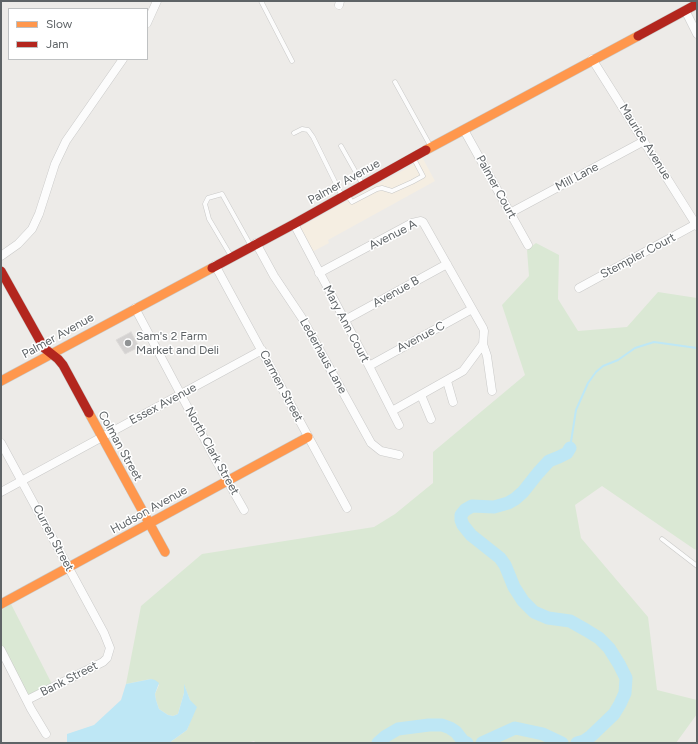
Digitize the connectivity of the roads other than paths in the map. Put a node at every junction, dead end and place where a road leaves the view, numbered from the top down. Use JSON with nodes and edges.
{"nodes":[{"id":1,"x":157,"y":1,"type":"edge"},
{"id":2,"x":261,"y":1,"type":"edge"},
{"id":3,"x":697,"y":4,"type":"edge"},
{"id":4,"x":685,"y":10,"type":"junction"},
{"id":5,"x":148,"y":21,"type":"edge"},
{"id":6,"x":697,"y":34,"type":"edge"},
{"id":7,"x":592,"y":59,"type":"junction"},
{"id":8,"x":122,"y":60,"type":"edge"},
{"id":9,"x":292,"y":61,"type":"dead end"},
{"id":10,"x":395,"y":82,"type":"dead end"},
{"id":11,"x":464,"y":130,"type":"junction"},
{"id":12,"x":294,"y":133,"type":"dead end"},
{"id":13,"x":644,"y":141,"type":"junction"},
{"id":14,"x":341,"y":146,"type":"dead end"},
{"id":15,"x":432,"y":147,"type":"junction"},
{"id":16,"x":413,"y":158,"type":"junction"},
{"id":17,"x":367,"y":183,"type":"junction"},
{"id":18,"x":377,"y":189,"type":"junction"},
{"id":19,"x":344,"y":195,"type":"junction"},
{"id":20,"x":510,"y":213,"type":"junction"},
{"id":21,"x":294,"y":224,"type":"junction"},
{"id":22,"x":697,"y":225,"type":"edge"},
{"id":23,"x":253,"y":245,"type":"junction"},
{"id":24,"x":528,"y":245,"type":"dead end"},
{"id":25,"x":1,"y":256,"type":"edge"},
{"id":26,"x":231,"y":256,"type":"junction"},
{"id":27,"x":447,"y":264,"type":"junction"},
{"id":28,"x":215,"y":265,"type":"junction"},
{"id":29,"x":1,"y":271,"type":"edge"},
{"id":30,"x":320,"y":272,"type":"junction"},
{"id":31,"x":579,"y":288,"type":"dead end"},
{"id":32,"x":135,"y":308,"type":"junction"},
{"id":33,"x":472,"y":309,"type":"junction"},
{"id":34,"x":345,"y":320,"type":"junction"},
{"id":35,"x":483,"y":344,"type":"junction"},
{"id":36,"x":262,"y":350,"type":"junction"},
{"id":37,"x":51,"y":353,"type":"junction"},
{"id":38,"x":369,"y":366,"type":"junction"},
{"id":39,"x":447,"y":380,"type":"junction"},
{"id":40,"x":1,"y":381,"type":"edge"},
{"id":41,"x":492,"y":391,"type":"dead end"},
{"id":42,"x":181,"y":394,"type":"junction"},
{"id":43,"x":421,"y":395,"type":"junction"},
{"id":44,"x":453,"y":402,"type":"dead end"},
{"id":45,"x":392,"y":411,"type":"junction"},
{"id":46,"x":431,"y":419,"type":"dead end"},
{"id":47,"x":398,"y":425,"type":"dead end"},
{"id":48,"x":102,"y":437,"type":"junction"},
{"id":49,"x":308,"y":437,"type":"junction"},
{"id":50,"x":1,"y":443,"type":"edge"},
{"id":51,"x":399,"y":455,"type":"dead end"},
{"id":52,"x":228,"y":480,"type":"junction"},
{"id":53,"x":22,"y":481,"type":"junction"},
{"id":54,"x":1,"y":492,"type":"edge"},
{"id":55,"x":347,"y":508,"type":"dead end"},
{"id":56,"x":244,"y":510,"type":"dead end"},
{"id":57,"x":149,"y":523,"type":"junction"},
{"id":58,"x":662,"y":539,"type":"dead end"},
{"id":59,"x":165,"y":552,"type":"dead end"},
{"id":60,"x":697,"y":566,"type":"edge"},
{"id":61,"x":68,"y":567,"type":"junction"},
{"id":62,"x":1,"y":604,"type":"edge"},
{"id":63,"x":104,"y":633,"type":"joint"},
{"id":64,"x":1,"y":650,"type":"edge"},
{"id":65,"x":28,"y":700,"type":"junction"},
{"id":66,"x":46,"y":734,"type":"dead end"}],
"edges":[{"from":1,"to":5,"type":"street"},
{"from":2,"to":9,"type":"lane"},
{"from":3,"to":4,"type":"street","name":"Palmer Avenue"},
{"from":4,"to":6,"type":"street"},
{"from":4,"to":7,"type":"street","name":"Palmer Avenue"},
{"from":7,"to":11,"type":"street","name":"Palmer Avenue"},
{"from":7,"to":13,"type":"street","name":"Maurice Avenue"},
{"from":8,"to":25,"type":"street"},
{"from":10,"to":15,"type":"lane"},
{"from":11,"to":15,"type":"street","name":"Palmer Avenue"},
{"from":11,"to":20,"type":"street","name":"Palmer Court"},
{"from":12,"to":19,"type":"lane"},
{"from":13,"to":20,"type":"street","name":"Mill Lane"},
{"from":13,"to":22,"type":"street","name":"Maurice Avenue"},
{"from":14,"to":17,"type":"lane"},
{"from":15,"to":16,"type":"street","name":"Palmer Avenue"},
{"from":16,"to":17,"type":"street","name":"Palmer Avenue"},
{"from":16,"to":18,"type":"lane"},
{"from":17,"to":18,"type":"lane"},
{"from":17,"to":19,"type":"street","name":"Palmer Avenue"},
{"from":18,"to":19,"type":"lane"},
{"from":19,"to":21,"type":"street","name":"Palmer Avenue"},
{"from":20,"to":24,"type":"street","name":"Palmer Court"},
{"from":21,"to":23,"type":"street","name":"Palmer Avenue"},
{"from":21,"to":30,"type":"street","name":"Mary Ann Court"},
{"from":22,"to":31,"type":"street","name":"Stempler Court"},
{"from":23,"to":26,"type":"street","name":"Palmer Avenue"},
{"from":23,"to":26,"type":"lane"},
{"from":23,"to":51,"type":"street","name":"Lederhaus Lane"},
{"from":26,"to":28,"type":"street","name":"Palmer Avenue"},
{"from":27,"to":30,"type":"street","name":"Avenue A"},
{"from":27,"to":33,"type":"street"},
{"from":27,"to":34,"type":"street","name":"Avenue B"},
{"from":28,"to":32,"type":"street","name":"Palmer Avenue"},
{"from":28,"to":36,"type":"street","name":"Carmen Street"},
{"from":29,"to":37,"type":"street","name":"Colman Street"},
{"from":30,"to":34,"type":"street","name":"Mary Ann Court"},
{"from":32,"to":37,"type":"street","name":"Palmer Avenue"},
{"from":32,"to":42,"type":"street","name":"North Clark Street"},
{"from":33,"to":35,"type":"street"},
{"from":33,"to":38,"type":"street","name":"Avenue C"},
{"from":34,"to":38,"type":"street","name":"Mary Ann Court"},
{"from":35,"to":39,"type":"street"},
{"from":35,"to":41,"type":"street"},
{"from":36,"to":42,"type":"street","name":"Essex Avenue"},
{"from":36,"to":49,"type":"street","name":"Carmen Street"},
{"from":37,"to":40,"type":"street","name":"Palmer Avenue"},
{"from":37,"to":48,"type":"street","name":"Colman Street"},
{"from":38,"to":45,"type":"street","name":"Mary Ann Court"},
{"from":39,"to":43,"type":"street"},
{"from":39,"to":44,"type":"street"},
{"from":42,"to":48,"type":"street","name":"Essex Avenue"},
{"from":42,"to":52,"type":"street","name":"North Clark Street"},
{"from":43,"to":45,"type":"street"},
{"from":43,"to":46,"type":"street"},
{"from":45,"to":47,"type":"street","name":"Mary Ann Court"},
{"from":48,"to":53,"type":"street","name":"Essex Avenue"},
{"from":48,"to":57,"type":"street","name":"Colman Street"},
{"from":49,"to":52,"type":"street","name":"Hudson Avenue"},
{"from":49,"to":55,"type":"street","name":"Carmen Street"},
{"from":50,"to":53,"type":"street","name":"Curren Street"},
{"from":52,"to":56,"type":"street","name":"North Clark Street"},
{"from":52,"to":57,"type":"street","name":"Hudson Avenue"},
{"from":53,"to":54,"type":"street","name":"Essex Avenue"},
{"from":53,"to":61,"type":"street","name":"Curren Street"},
{"from":57,"to":59,"type":"street","name":"Colman Street"},
{"from":57,"to":61,"type":"street","name":"Hudson Avenue"},
{"from":58,"to":60,"type":"lane"},
{"from":61,"to":62,"type":"street","name":"Hudson Avenue"},
{"from":61,"to":63,"type":"street","name":"Curren Street"},
{"from":63,"to":65,"type":"street","name":"Bank Street"},
{"from":64,"to":65,"type":"street"},
{"from":65,"to":66,"type":"street"}]}
